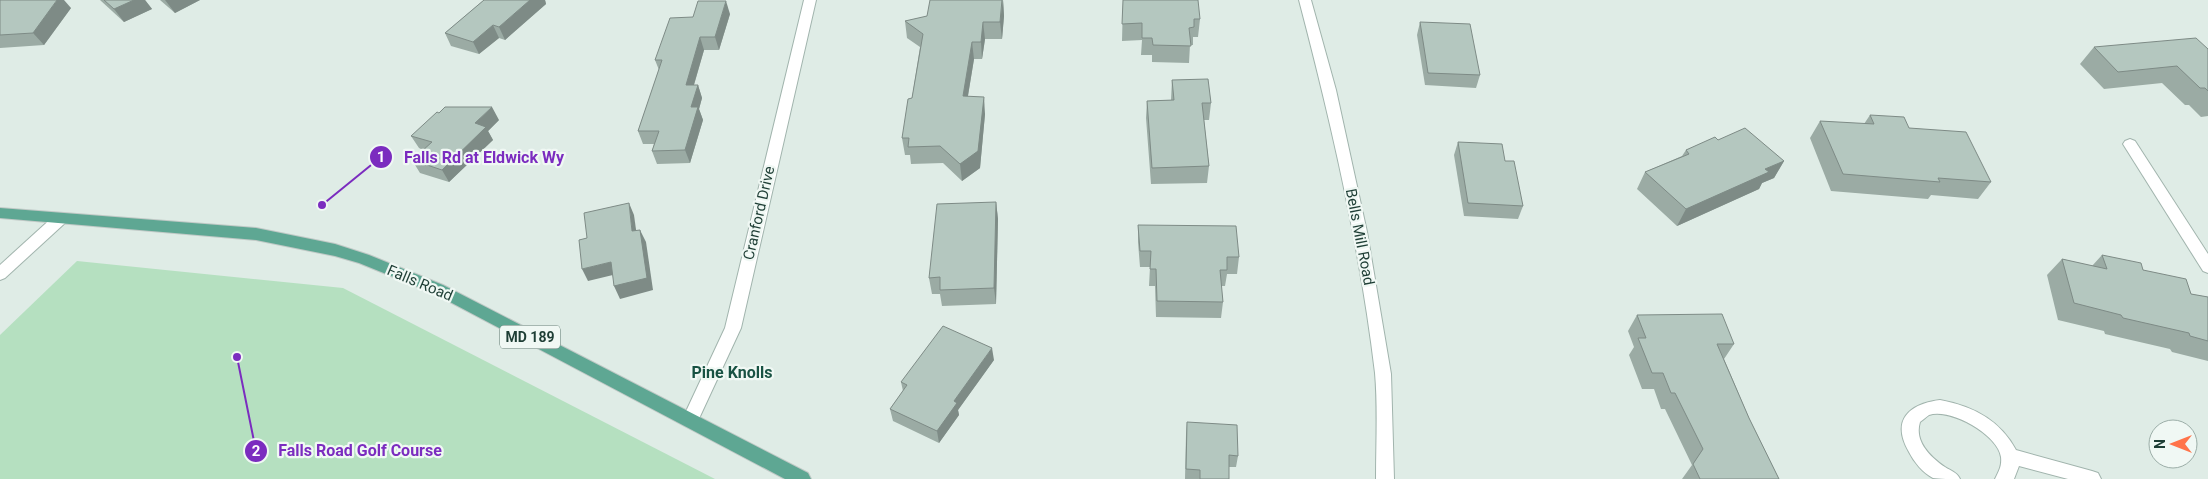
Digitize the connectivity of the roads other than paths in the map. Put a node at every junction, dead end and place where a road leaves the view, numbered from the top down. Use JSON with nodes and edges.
{"nodes":[{"id":1,"x":810,"y":0,"type":"edge"},
{"id":2,"x":1306,"y":0,"type":"edge"},
{"id":3,"x":2130,"y":144,"type":"dead end"},
{"id":4,"x":0,"y":213,"type":"edge"},
{"id":5,"x":60,"y":219,"type":"junction"},
{"id":6,"x":2208,"y":267,"type":"edge"},
{"id":7,"x":0,"y":274,"type":"edge"},
{"id":8,"x":690,"y":420,"type":"junction"},
{"id":9,"x":2010,"y":456,"type":"junction"},
{"id":10,"x":802,"y":479,"type":"edge"},
{"id":11,"x":1385,"y":479,"type":"edge"},
{"id":12,"x":1951,"y":479,"type":"edge"},
{"id":13,"x":2004,"y":479,"type":"edge"},
{"id":14,"x":2092,"y":479,"type":"edge"}],
"edges":[{"from":1,"to":8,"type":"street","name":"Cranford Drive"},
{"from":2,"to":11,"type":"street","name":"Bells Mill Road"},
{"from":3,"to":6,"type":"street"},
{"from":4,"to":5,"type":"main road","name":"Falls Road","number":"MD 189"},
{"from":5,"to":7,"type":"street"},
{"from":5,"to":8,"type":"main road","name":"Falls Road","number":"MD 189"},
{"from":8,"to":10,"type":"main road","name":"Falls Road","number":"MD 189"},
{"from":9,"to":12,"type":"street"},
{"from":9,"to":13,"type":"street"},
{"from":9,"to":14,"type":"street"}]}
